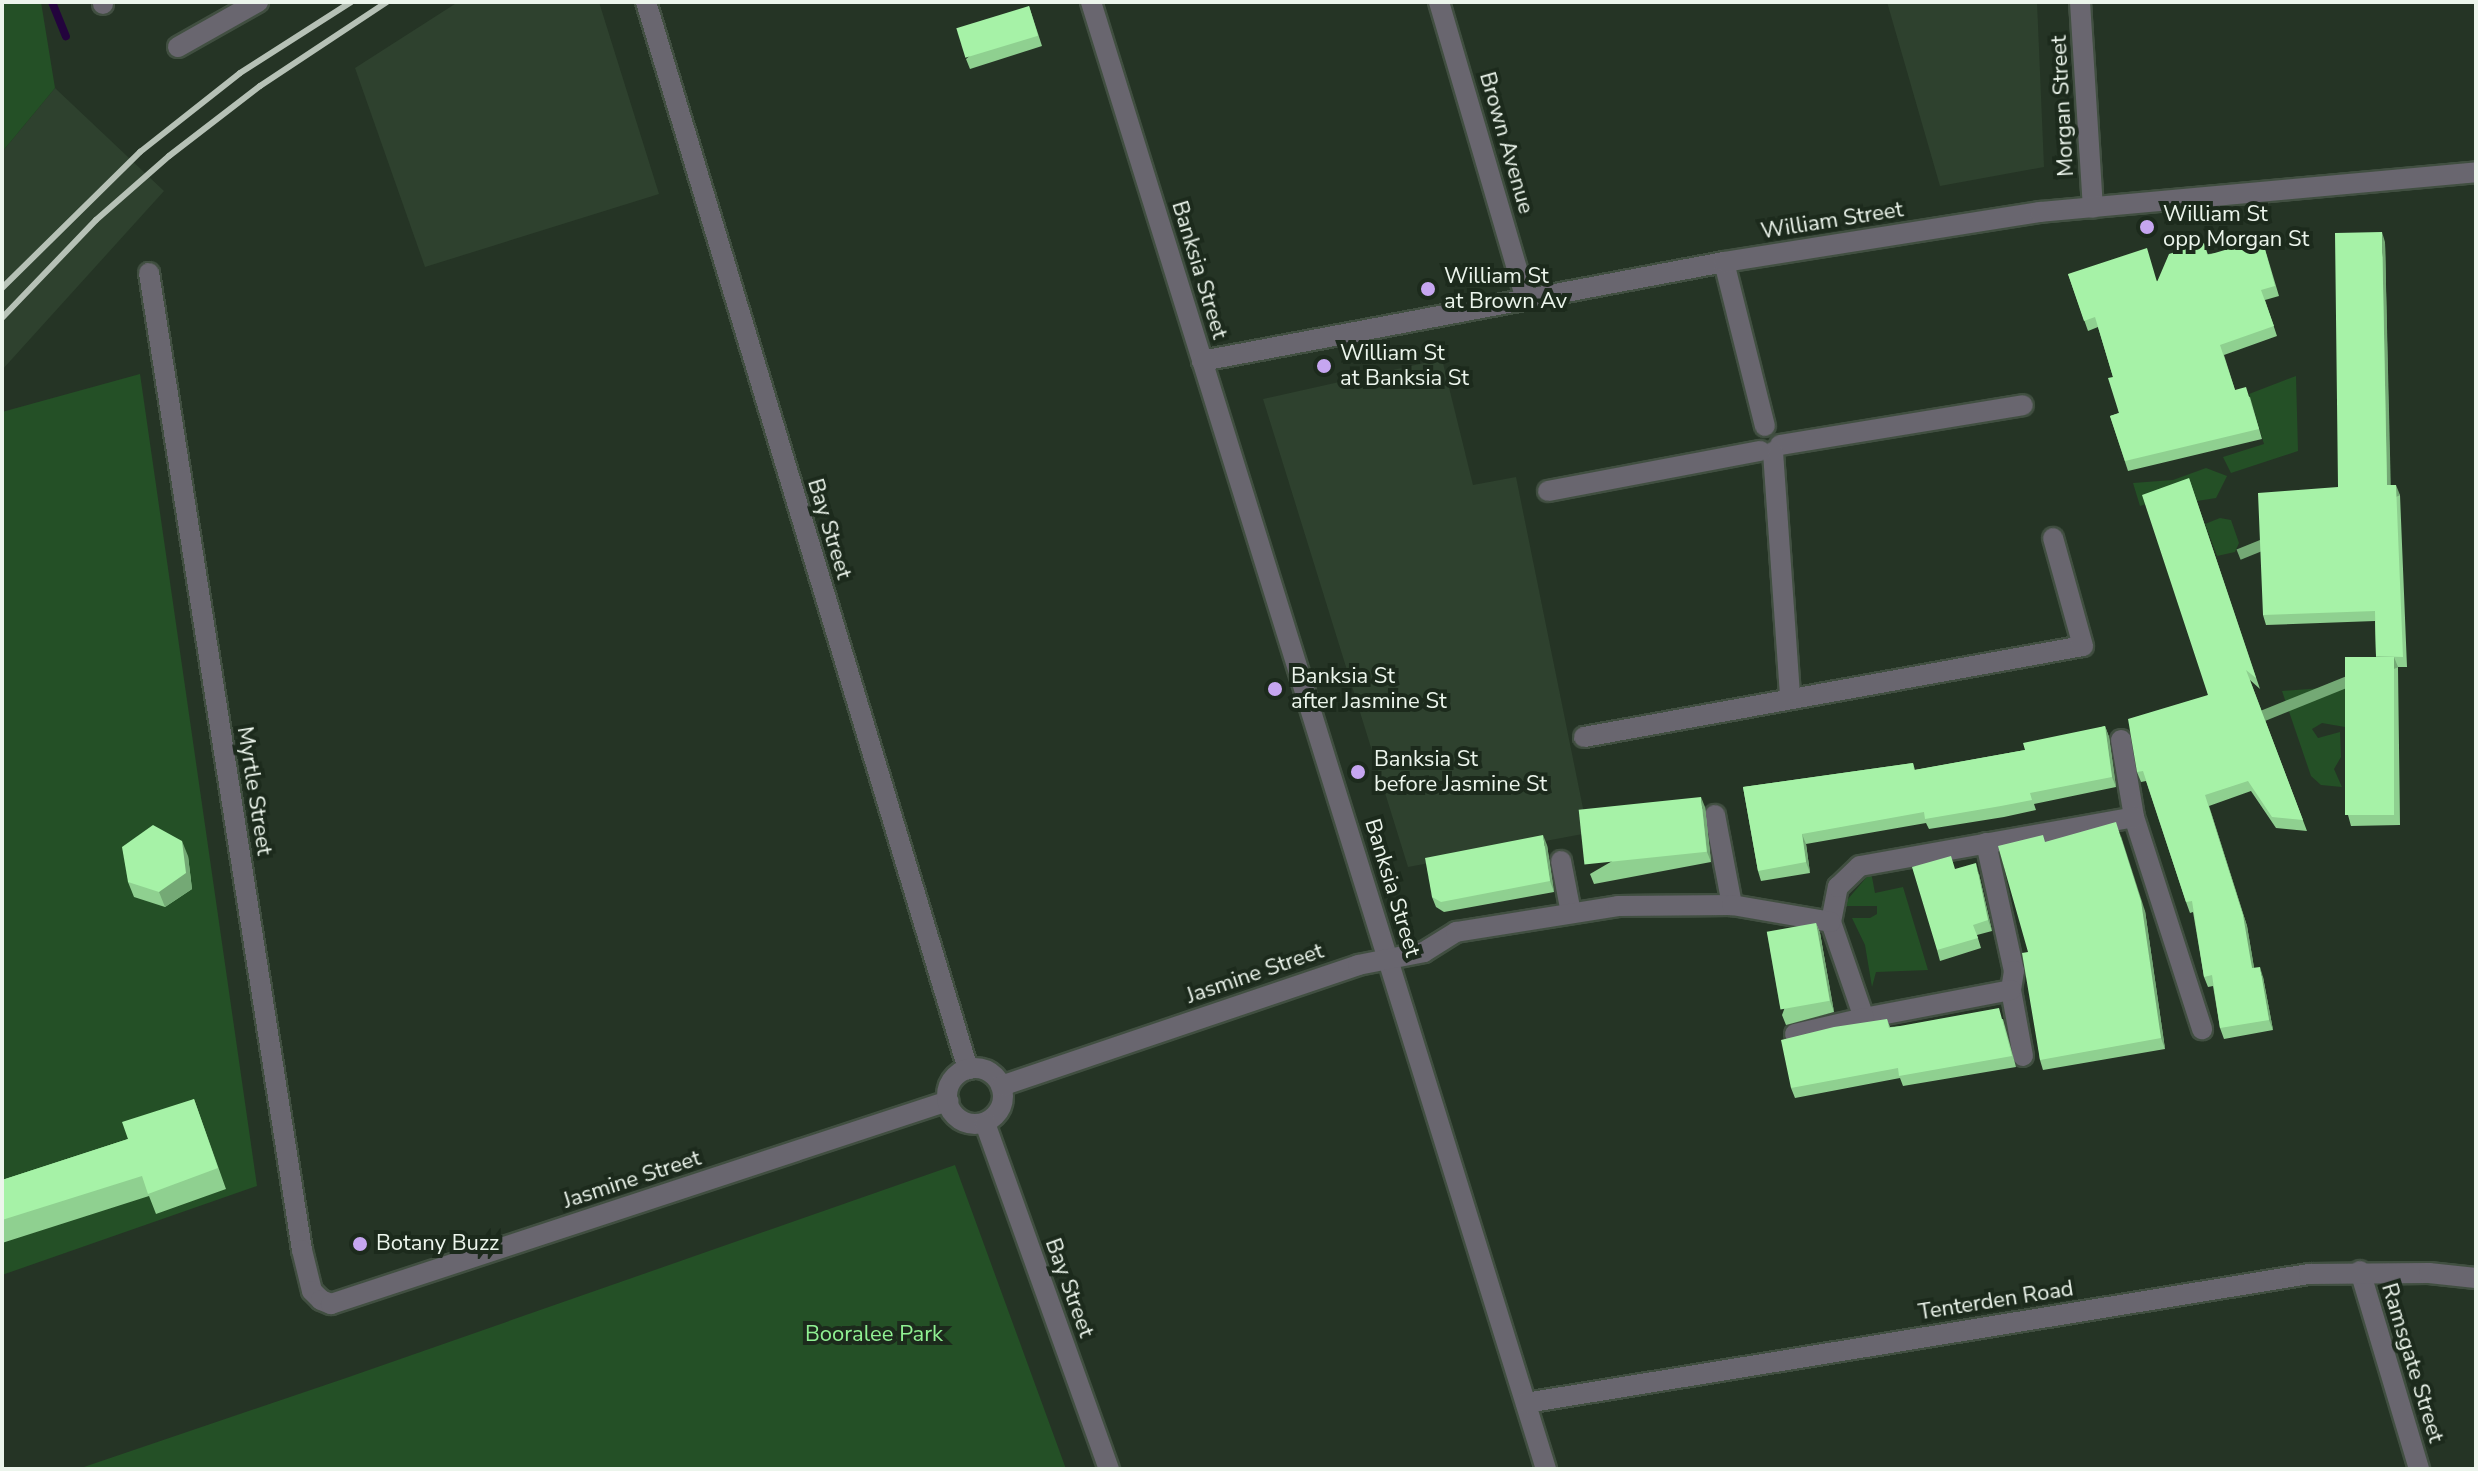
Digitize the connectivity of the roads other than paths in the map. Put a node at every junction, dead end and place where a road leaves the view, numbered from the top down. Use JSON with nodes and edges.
{"nodes":[{"id":1,"x":258,"y":2,"type":"edge"},
{"id":2,"x":646,"y":2,"type":"edge"},
{"id":3,"x":1091,"y":2,"type":"edge"},
{"id":4,"x":1439,"y":2,"type":"edge"},
{"id":5,"x":2080,"y":2,"type":"edge"},
{"id":6,"x":178,"y":47,"type":"dead end"},
{"id":7,"x":2476,"y":172,"type":"edge"},
{"id":8,"x":2093,"y":208,"type":"junction"},
{"id":9,"x":1724,"y":262,"type":"junction"},
{"id":10,"x":149,"y":273,"type":"dead end"},
{"id":11,"x":1526,"y":299,"type":"junction"},
{"id":12,"x":1202,"y":361,"type":"junction"},
{"id":13,"x":2023,"y":405,"type":"dead end"},
{"id":14,"x":1771,"y":450,"type":"junction"},
{"id":15,"x":1548,"y":491,"type":"dead end"},
{"id":16,"x":2053,"y":538,"type":"dead end"},
{"id":17,"x":1790,"y":698,"type":"junction"},
{"id":18,"x":1584,"y":737,"type":"dead end"},
{"id":19,"x":2121,"y":740,"type":"dead end"},
{"id":20,"x":1715,"y":815,"type":"dead end"},
{"id":21,"x":2134,"y":817,"type":"junction"},
{"id":22,"x":1986,"y":843,"type":"junction"},
{"id":23,"x":1561,"y":861,"type":"dead end"},
{"id":24,"x":1732,"y":905,"type":"junction"},
{"id":25,"x":1571,"y":913,"type":"junction"},
{"id":26,"x":1831,"y":922,"type":"junction"},
{"id":27,"x":1388,"y":957,"type":"junction"},
{"id":28,"x":2011,"y":990,"type":"junction"},
{"id":29,"x":1864,"y":1018,"type":"junction"},
{"id":30,"x":2202,"y":1029,"type":"dead end"},
{"id":31,"x":1795,"y":1034,"type":"edge"},
{"id":32,"x":2023,"y":1056,"type":"dead end"},
{"id":33,"x":968,"y":1069,"type":"junction"},
{"id":34,"x":1001,"y":1086,"type":"junction"},
{"id":35,"x":948,"y":1101,"type":"junction"},
{"id":36,"x":985,"y":1123,"type":"junction"},
{"id":37,"x":2360,"y":1271,"type":"junction"},
{"id":38,"x":2476,"y":1278,"type":"edge"},
{"id":39,"x":331,"y":1304,"type":"joint"},
{"id":40,"x":1526,"y":1403,"type":"junction"},
{"id":41,"x":1109,"y":1469,"type":"edge"},
{"id":42,"x":1546,"y":1469,"type":"edge"},
{"id":43,"x":2419,"y":1469,"type":"edge"}],
"edges":[{"from":1,"to":6,"type":"street"},
{"from":2,"to":33,"type":"street","name":"Bay Street"},
{"from":3,"to":12,"type":"street","name":"Banksia Street"},
{"from":4,"to":11,"type":"street","name":"Brown Avenue"},
{"from":5,"to":8,"type":"street","name":"Morgan Street"},
{"from":7,"to":8,"type":"street","name":"William Street"},
{"from":8,"to":9,"type":"street","name":"William Street"},
{"from":9,"to":11,"type":"street","name":"William Street"},
{"from":9,"to":14,"type":"street"},
{"from":10,"to":39,"type":"street","name":"Myrtle Street"},
{"from":11,"to":12,"type":"street","name":"William Street"},
{"from":12,"to":27,"type":"street","name":"Banksia Street"},
{"from":13,"to":14,"type":"street"},
{"from":14,"to":15,"type":"street"},
{"from":14,"to":17,"type":"street"},
{"from":16,"to":17,"type":"street"},
{"from":17,"to":18,"type":"street"},
{"from":19,"to":21,"type":"street"},
{"from":20,"to":24,"type":"street"},
{"from":21,"to":22,"type":"street"},
{"from":21,"to":30,"type":"street"},
{"from":22,"to":26,"type":"street"},
{"from":22,"to":28,"type":"street"},
{"from":23,"to":25,"type":"street"},
{"from":24,"to":25,"type":"street","name":"Jasmine Street"},
{"from":24,"to":26,"type":"street","name":"Jasmine Street"},
{"from":25,"to":27,"type":"street","name":"Jasmine Street"},
{"from":26,"to":29,"type":"street"},
{"from":27,"to":34,"type":"street","name":"Jasmine Street"},
{"from":27,"to":40,"type":"street","name":"Banksia Street"},
{"from":28,"to":29,"type":"street"},
{"from":28,"to":32,"type":"street"},
{"from":29,"to":31,"type":"street"},
{"from":33,"to":34,"type":"street"},
{"from":33,"to":35,"type":"street"},
{"from":34,"to":36,"type":"street"},
{"from":35,"to":36,"type":"street"},
{"from":35,"to":39,"type":"street","name":"Jasmine Street"},
{"from":36,"to":41,"type":"street","name":"Bay Street"},
{"from":37,"to":38,"type":"street","name":"Tenterden Road"},
{"from":37,"to":40,"type":"street","name":"Tenterden Road"},
{"from":37,"to":43,"type":"street","name":"Ramsgate Street"},
{"from":40,"to":42,"type":"street","name":"Banksia Street"}]}
